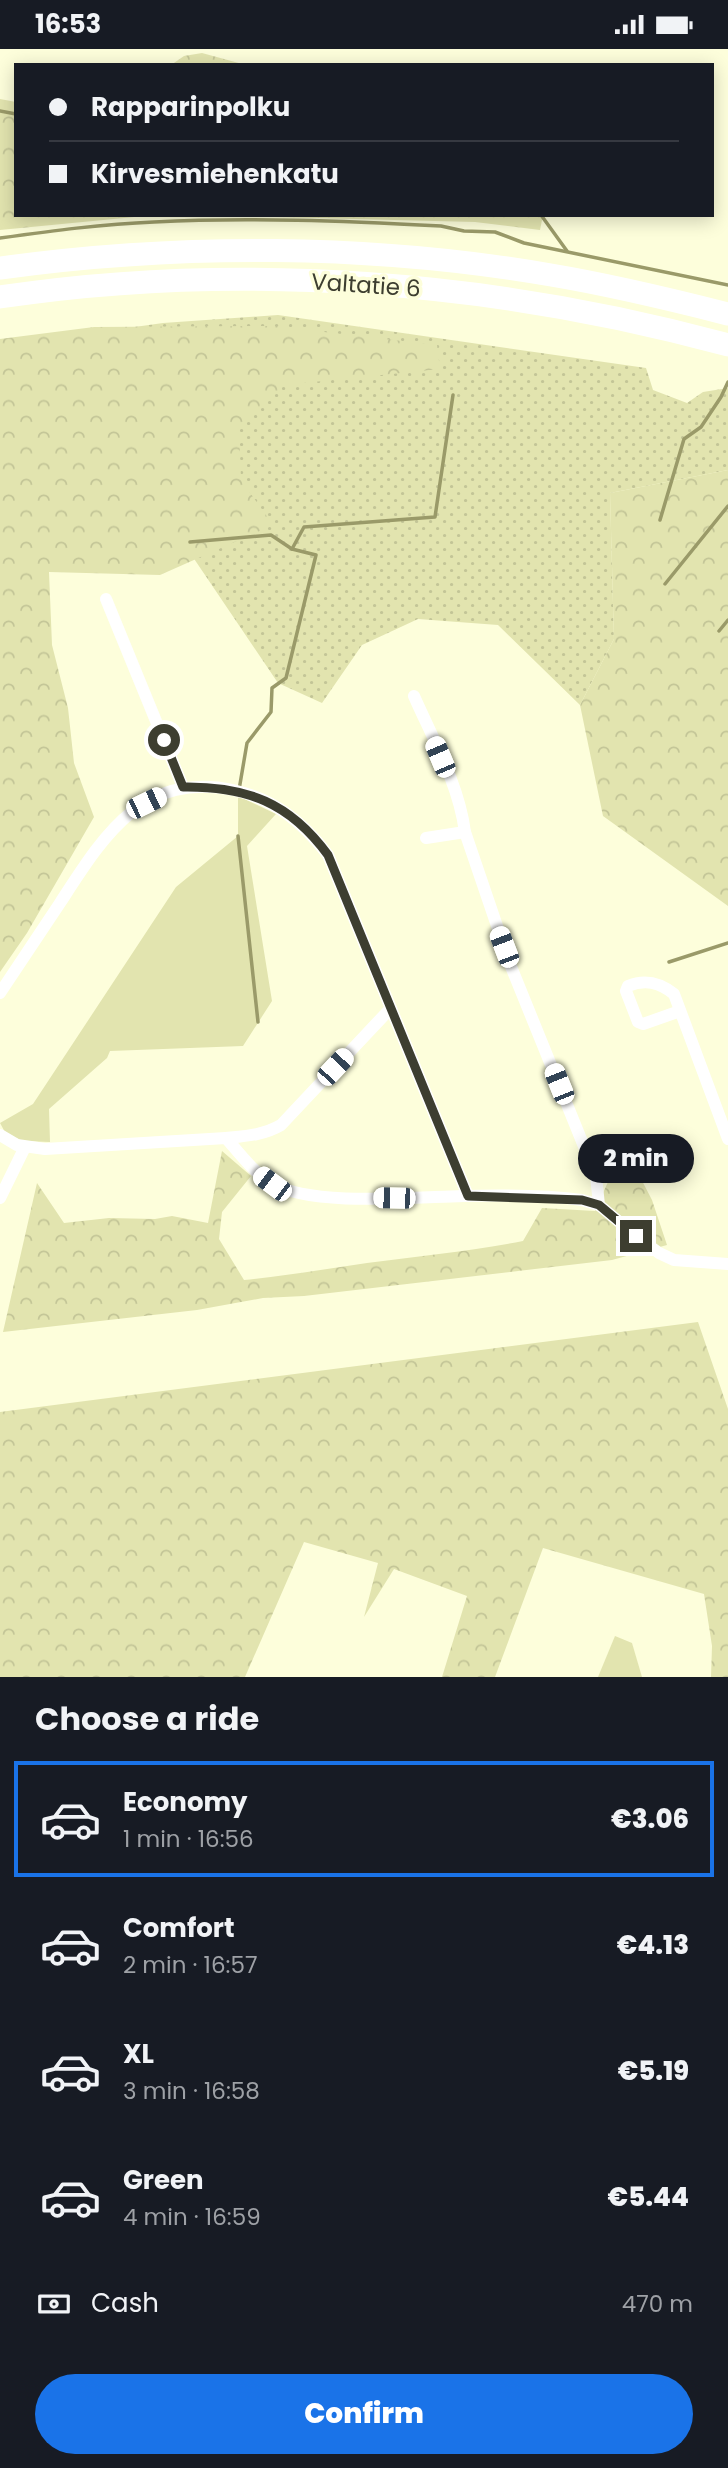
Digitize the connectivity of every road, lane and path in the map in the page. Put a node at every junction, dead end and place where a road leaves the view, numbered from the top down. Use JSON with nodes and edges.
{"nodes":[{"id":1,"x":0,"y":268,"type":"edge"},
{"id":2,"x":0,"y":297,"type":"edge"},
{"id":3,"x":728,"y":313,"type":"edge"},
{"id":4,"x":728,"y":345,"type":"edge"},
{"id":5,"x":106,"y":599,"type":"dead end"},
{"id":6,"x":414,"y":695,"type":"dead end"},
{"id":7,"x":183,"y":787,"type":"junction"},
{"id":8,"x":464,"y":832,"type":"junction"},
{"id":9,"x":426,"y":838,"type":"dead end"},
{"id":10,"x":0,"y":993,"type":"edge"},
{"id":11,"x":390,"y":1009,"type":"junction"},
{"id":12,"x":681,"y":1011,"type":"dead end"},
{"id":13,"x":0,"y":1135,"type":"edge"},
{"id":14,"x":226,"y":1137,"type":"junction"},
{"id":15,"x":728,"y":1139,"type":"edge"},
{"id":16,"x":25,"y":1147,"type":"junction"},
{"id":17,"x":468,"y":1196,"type":"junction"},
{"id":18,"x":0,"y":1198,"type":"edge"},
{"id":19,"x":599,"y":1205,"type":"junction"},
{"id":20,"x":728,"y":1264,"type":"edge"}],
"edges":[{"from":1,"to":3,"type":"highway","name":"Valtatie 6"},
{"from":2,"to":4,"type":"highway","name":"Valtatie 6"},
{"from":5,"to":7,"type":"street"},
{"from":6,"to":8,"type":"street"},
{"from":7,"to":10,"type":"street"},
{"from":7,"to":11,"type":"street"},
{"from":8,"to":9,"type":"street"},
{"from":8,"to":19,"type":"street"},
{"from":11,"to":14,"type":"street"},
{"from":11,"to":17,"type":"street"},
{"from":12,"to":15,"type":"street"},
{"from":13,"to":16,"type":"street"},
{"from":14,"to":16,"type":"street"},
{"from":14,"to":17,"type":"street"},
{"from":16,"to":18,"type":"street"},
{"from":17,"to":19,"type":"street"},
{"from":19,"to":20,"type":"street"}]}
